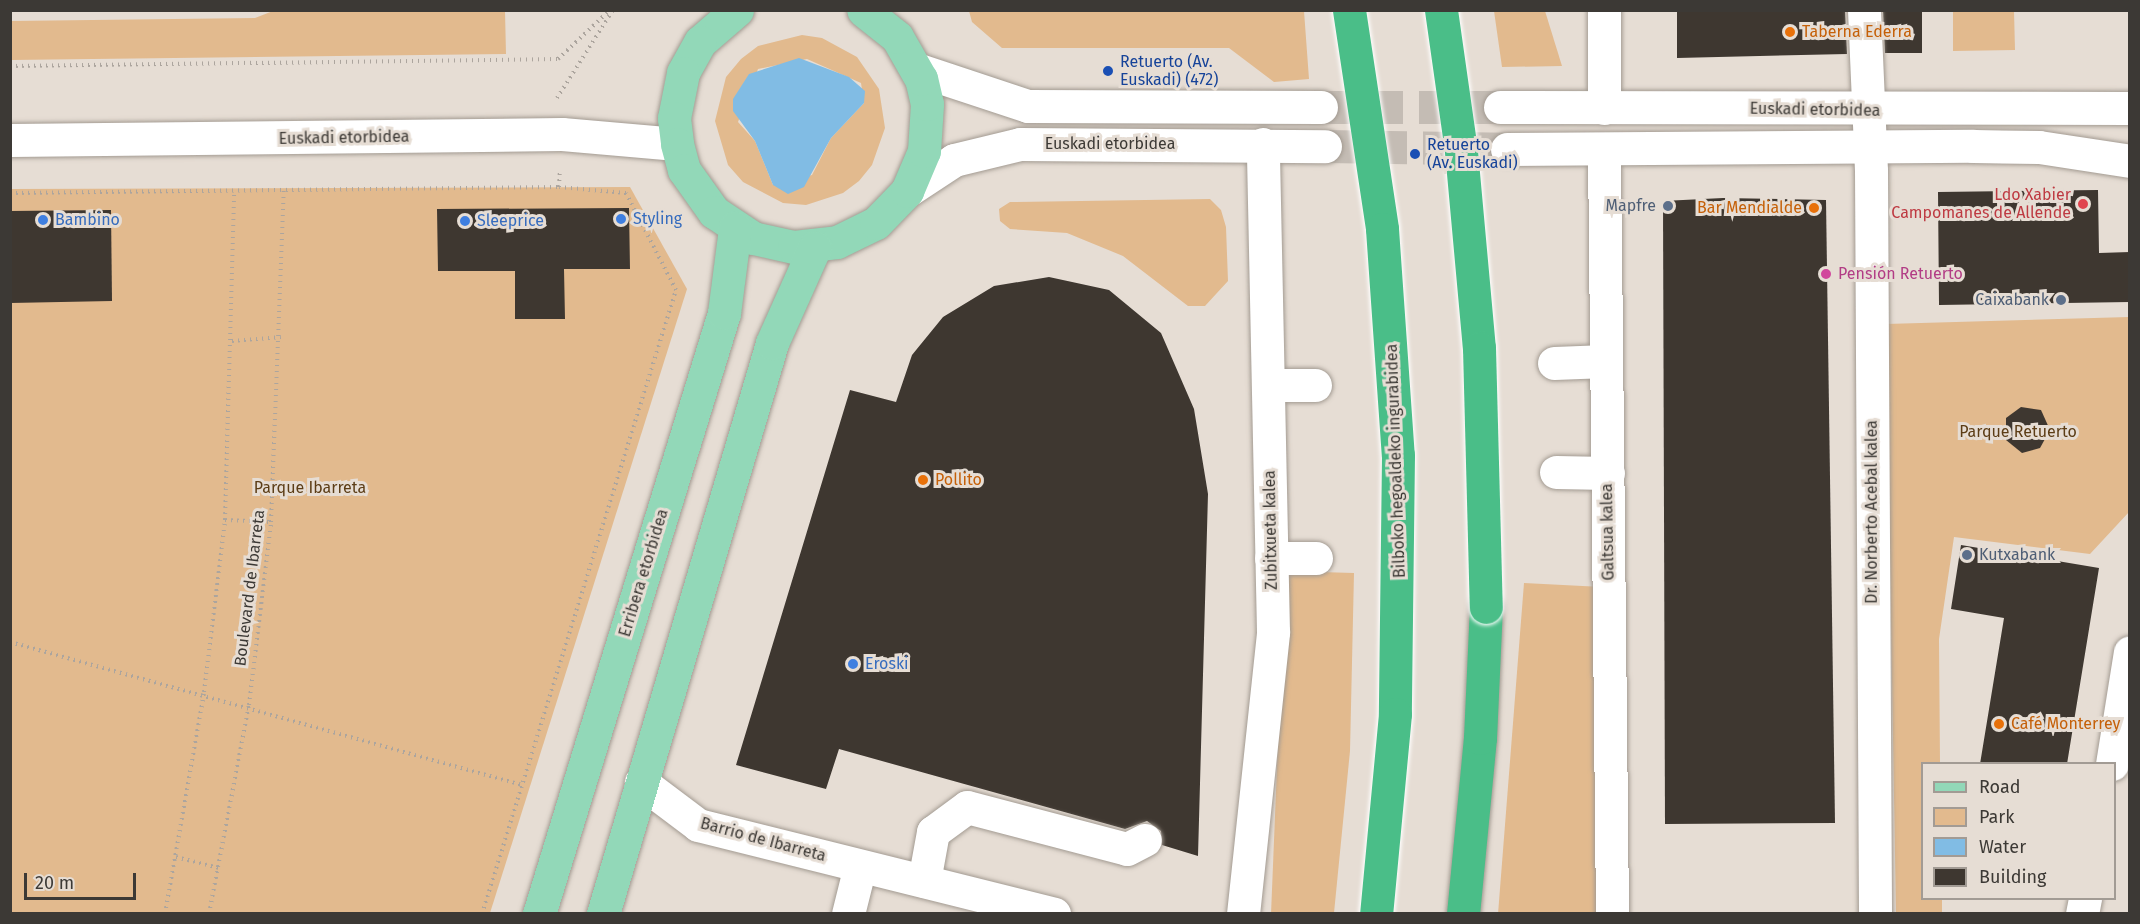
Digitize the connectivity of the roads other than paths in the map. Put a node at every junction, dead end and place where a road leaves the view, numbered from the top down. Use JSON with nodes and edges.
{"nodes":[{"id":1,"x":737,"y":10,"type":"edge"},
{"id":2,"x":863,"y":10,"type":"edge"},
{"id":3,"x":1349,"y":10,"type":"edge"},
{"id":4,"x":1441,"y":10,"type":"edge"},
{"id":5,"x":1604,"y":10,"type":"edge"},
{"id":6,"x":1864,"y":10,"type":"edge"},
{"id":7,"x":897,"y":24,"type":"edge"},
{"id":8,"x":916,"y":69,"type":"junction"},
{"id":9,"x":1321,"y":107,"type":"tunnel mouth"},
{"id":10,"x":1500,"y":107,"type":"tunnel mouth"},
{"id":11,"x":1604,"y":108,"type":"junction"},
{"id":12,"x":2130,"y":108,"type":"edge"},
{"id":13,"x":1869,"y":111,"type":"junction"},
{"id":14,"x":10,"y":140,"type":"edge"},
{"id":15,"x":677,"y":144,"type":"junction"},
{"id":16,"x":1263,"y":144,"type":"junction"},
{"id":17,"x":1325,"y":146,"type":"tunnel mouth"},
{"id":18,"x":1870,"y":147,"type":"junction"},
{"id":19,"x":1507,"y":148,"type":"tunnel mouth"},
{"id":20,"x":1604,"y":150,"type":"junction"},
{"id":21,"x":2130,"y":161,"type":"edge"},
{"id":22,"x":907,"y":191,"type":"junction"},
{"id":23,"x":735,"y":228,"type":"junction"},
{"id":24,"x":815,"y":247,"type":"junction"},
{"id":25,"x":1606,"y":361,"type":"junction"},
{"id":26,"x":1554,"y":363,"type":"dead end"},
{"id":27,"x":1268,"y":385,"type":"junction"},
{"id":28,"x":1315,"y":386,"type":"dead end"},
{"id":29,"x":1556,"y":472,"type":"dead end"},
{"id":30,"x":1608,"y":473,"type":"junction"},
{"id":31,"x":1271,"y":558,"type":"junction"},
{"id":32,"x":1316,"y":558,"type":"dead end"},
{"id":33,"x":2130,"y":652,"type":"edge"},
{"id":34,"x":2112,"y":762,"type":"edge"},
{"id":35,"x":641,"y":782,"type":"junction"},
{"id":36,"x":1145,"y":840,"type":"dead end"},
{"id":37,"x":860,"y":866,"type":"junction"},
{"id":38,"x":924,"y":881,"type":"junction"},
{"id":39,"x":539,"y":914,"type":"edge"},
{"id":40,"x":603,"y":914,"type":"edge"},
{"id":41,"x":848,"y":914,"type":"edge"},
{"id":42,"x":1054,"y":914,"type":"edge"},
{"id":43,"x":1243,"y":914,"type":"edge"},
{"id":44,"x":1376,"y":914,"type":"edge"},
{"id":45,"x":1463,"y":914,"type":"edge"},
{"id":46,"x":1612,"y":914,"type":"edge"},
{"id":47,"x":1875,"y":914,"type":"edge"}],
"edges":[{"from":1,"to":15,"type":"main road"},
{"from":2,"to":7,"type":"main road"},
{"from":3,"to":44,"type":"highway","name":"Bilboko hegoaldeko ingurabidea","bridge":true},
{"from":4,"to":45,"type":"highway","bridge":true},
{"from":5,"to":11,"type":"street"},
{"from":6,"to":13,"type":"street","name":"Dr. Norberto Acebal kalea"},
{"from":7,"to":8,"type":"main road"},
{"from":8,"to":9,"type":"street"},
{"from":8,"to":22,"type":"main road"},
{"from":10,"to":11,"type":"street","name":"Euskadi etorbidea"},
{"from":11,"to":13,"type":"street","name":"Euskadi etorbidea"},
{"from":12,"to":13,"type":"street","name":"Euskadi etorbidea"},
{"from":13,"to":18,"type":"street","name":"Dr. Norberto Acebal kalea"},
{"from":14,"to":15,"type":"street","name":"Euskadi etorbidea"},
{"from":15,"to":23,"type":"main road"},
{"from":16,"to":17,"type":"street","name":"Euskadi etorbidea"},
{"from":16,"to":22,"type":"street","name":"Euskadi etorbidea"},
{"from":16,"to":27,"type":"street","name":"Zubitxueta kalea"},
{"from":18,"to":20,"type":"street"},
{"from":18,"to":21,"type":"street"},
{"from":18,"to":47,"type":"street","name":"Dr. Norberto Acebal kalea"},
{"from":19,"to":20,"type":"street"},
{"from":20,"to":25,"type":"street","name":"Galtsua kalea"},
{"from":22,"to":24,"type":"main road"},
{"from":23,"to":24,"type":"main road"},
{"from":23,"to":39,"type":"main road","name":"Erribera etorbidea"},
{"from":24,"to":35,"type":"main road"},
{"from":25,"to":26,"type":"street"},
{"from":25,"to":30,"type":"street","name":"Galtsua kalea"},
{"from":27,"to":28,"type":"street"},
{"from":27,"to":31,"type":"street","name":"Zubitxueta kalea"},
{"from":29,"to":30,"type":"street"},
{"from":30,"to":46,"type":"street","name":"Galtsua kalea"},
{"from":31,"to":32,"type":"street"},
{"from":31,"to":43,"type":"street","name":"Zubitxueta kalea"},
{"from":33,"to":34,"type":"street"},
{"from":35,"to":37,"type":"street","name":"Barrio de Ibarreta"},
{"from":35,"to":40,"type":"main road"},
{"from":36,"to":38,"type":"street"},
{"from":37,"to":38,"type":"street","name":"Barrio de Ibarreta"},
{"from":37,"to":41,"type":"street"},
{"from":38,"to":42,"type":"street","name":"Barrio de Ibarreta"}]}
